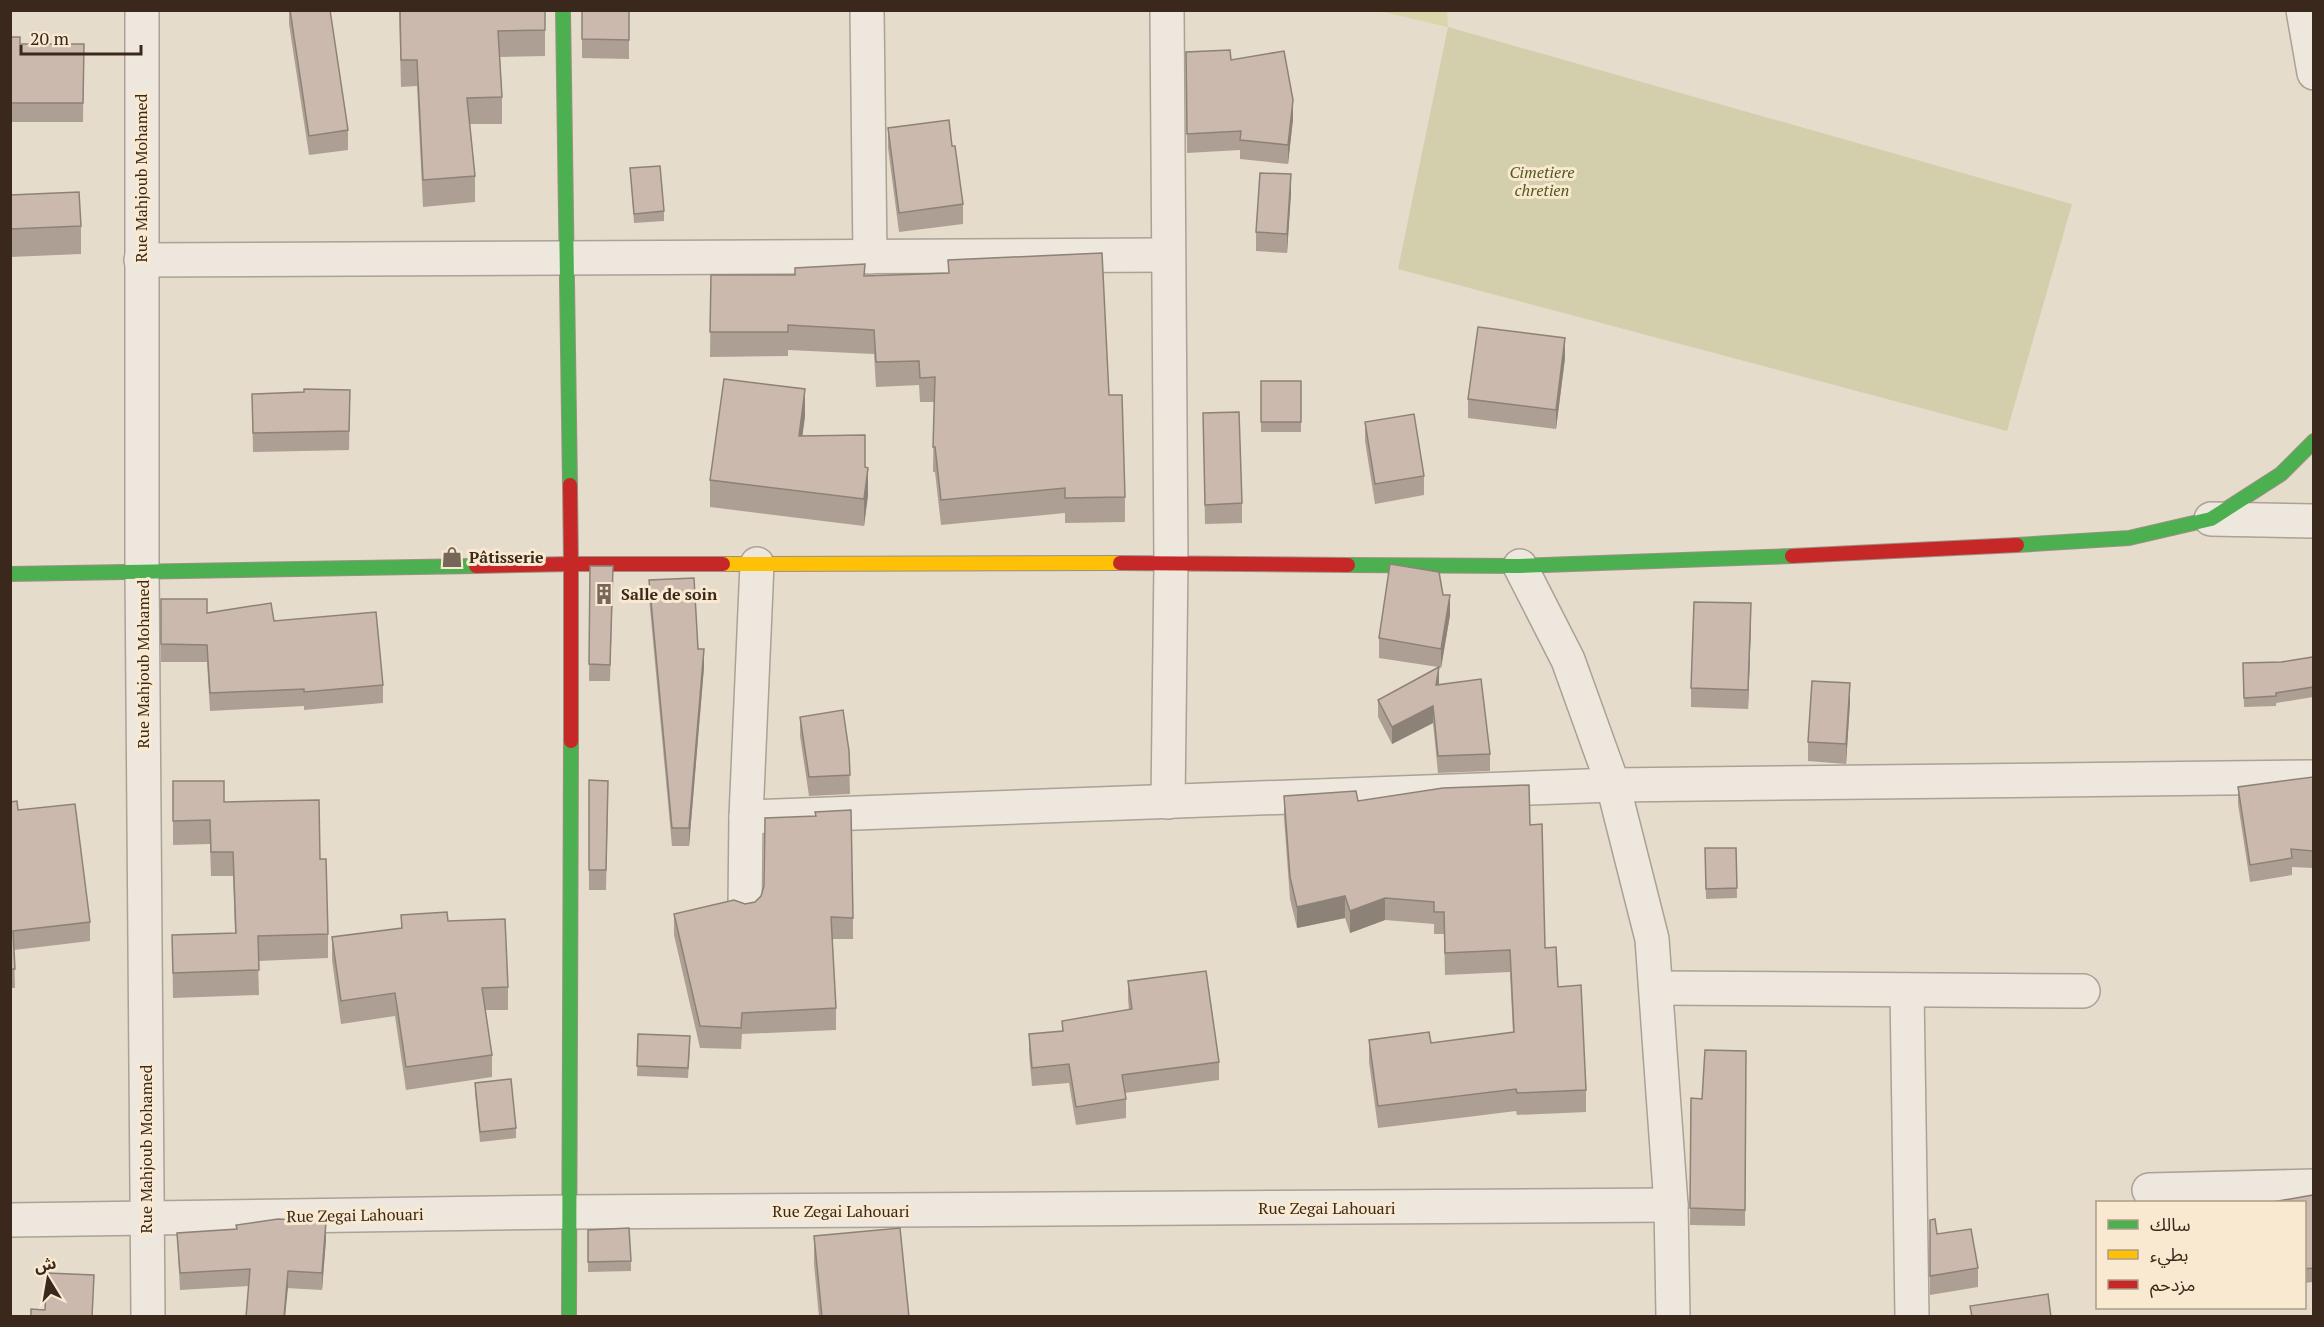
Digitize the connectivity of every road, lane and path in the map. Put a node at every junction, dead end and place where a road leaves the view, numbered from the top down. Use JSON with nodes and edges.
{"nodes":[{"id":1,"x":142,"y":10,"type":"edge"},
{"id":2,"x":563,"y":10,"type":"edge"},
{"id":3,"x":867,"y":10,"type":"edge"},
{"id":4,"x":1167,"y":10,"type":"edge"},
{"id":5,"x":2303,"y":10,"type":"edge"},
{"id":6,"x":2313,"y":73,"type":"edge"},
{"id":7,"x":1168,"y":255,"type":"junction"},
{"id":8,"x":870,"y":257,"type":"junction"},
{"id":9,"x":566,"y":258,"type":"junction"},
{"id":10,"x":141,"y":260,"type":"junction"},
{"id":11,"x":2313,"y":441,"type":"edge"},
{"id":12,"x":2211,"y":519,"type":"junction"},
{"id":13,"x":2313,"y":520,"type":"edge"},
{"id":14,"x":1170,"y":563,"type":"junction"},
{"id":15,"x":571,"y":564,"type":"junction"},
{"id":16,"x":757,"y":564,"type":"junction"},
{"id":17,"x":1520,"y":566,"type":"junction"},
{"id":18,"x":142,"y":571,"type":"junction"},
{"id":19,"x":10,"y":574,"type":"edge"},
{"id":20,"x":2313,"y":777,"type":"edge"},
{"id":21,"x":1613,"y":785,"type":"junction"},
{"id":22,"x":1168,"y":802,"type":"junction"},
{"id":23,"x":746,"y":817,"type":"junction"},
{"id":24,"x":745,"y":908,"type":"edge"},
{"id":25,"x":1656,"y":988,"type":"junction"},
{"id":26,"x":1907,"y":990,"type":"junction"},
{"id":27,"x":2083,"y":991,"type":"dead end"},
{"id":28,"x":2313,"y":1186,"type":"edge"},
{"id":29,"x":2149,"y":1190,"type":"dead end"},
{"id":30,"x":1671,"y":1205,"type":"junction"},
{"id":31,"x":569,"y":1212,"type":"junction"},
{"id":32,"x":147,"y":1218,"type":"junction"},
{"id":33,"x":10,"y":1220,"type":"edge"},
{"id":34,"x":148,"y":1317,"type":"edge"},
{"id":35,"x":569,"y":1317,"type":"edge"},
{"id":36,"x":1673,"y":1317,"type":"edge"},
{"id":37,"x":1912,"y":1317,"type":"edge"}],
"edges":[{"from":1,"to":10,"type":"street","name":"Rue Mahjoub Mohamed"},
{"from":2,"to":9,"type":"street"},
{"from":3,"to":8,"type":"street"},
{"from":4,"to":7,"type":"street"},
{"from":5,"to":6,"type":"street"},
{"from":7,"to":8,"type":"street"},
{"from":7,"to":14,"type":"street"},
{"from":8,"to":9,"type":"street"},
{"from":9,"to":10,"type":"street"},
{"from":9,"to":15,"type":"street"},
{"from":10,"to":18,"type":"street","name":"Rue Mahjoub Mohamed"},
{"from":11,"to":12,"type":"street"},
{"from":12,"to":13,"type":"street"},
{"from":12,"to":17,"type":"street"},
{"from":14,"to":16,"type":"street"},
{"from":14,"to":17,"type":"street"},
{"from":14,"to":22,"type":"street"},
{"from":15,"to":16,"type":"street"},
{"from":15,"to":18,"type":"street"},
{"from":15,"to":31,"type":"street"},
{"from":16,"to":23,"type":"street"},
{"from":17,"to":21,"type":"street"},
{"from":18,"to":19,"type":"street"},
{"from":18,"to":32,"type":"street","name":"Rue Mahjoub Mohamed"},
{"from":20,"to":21,"type":"street"},
{"from":21,"to":22,"type":"street"},
{"from":21,"to":25,"type":"street"},
{"from":22,"to":23,"type":"street"},
{"from":23,"to":24,"type":"street"},
{"from":25,"to":26,"type":"street"},
{"from":25,"to":30,"type":"street"},
{"from":26,"to":27,"type":"street"},
{"from":26,"to":37,"type":"street"},
{"from":28,"to":29,"type":"street"},
{"from":30,"to":31,"type":"street","name":"Rue Zegai Lahouari"},
{"from":30,"to":36,"type":"street"},
{"from":31,"to":32,"type":"street","name":"Rue Zegai Lahouari"},
{"from":31,"to":35,"type":"street"},
{"from":32,"to":33,"type":"street","name":"Rue Zegai Lahouari"},
{"from":32,"to":34,"type":"street","name":"Rue Mahjoub Mohamed"}]}
